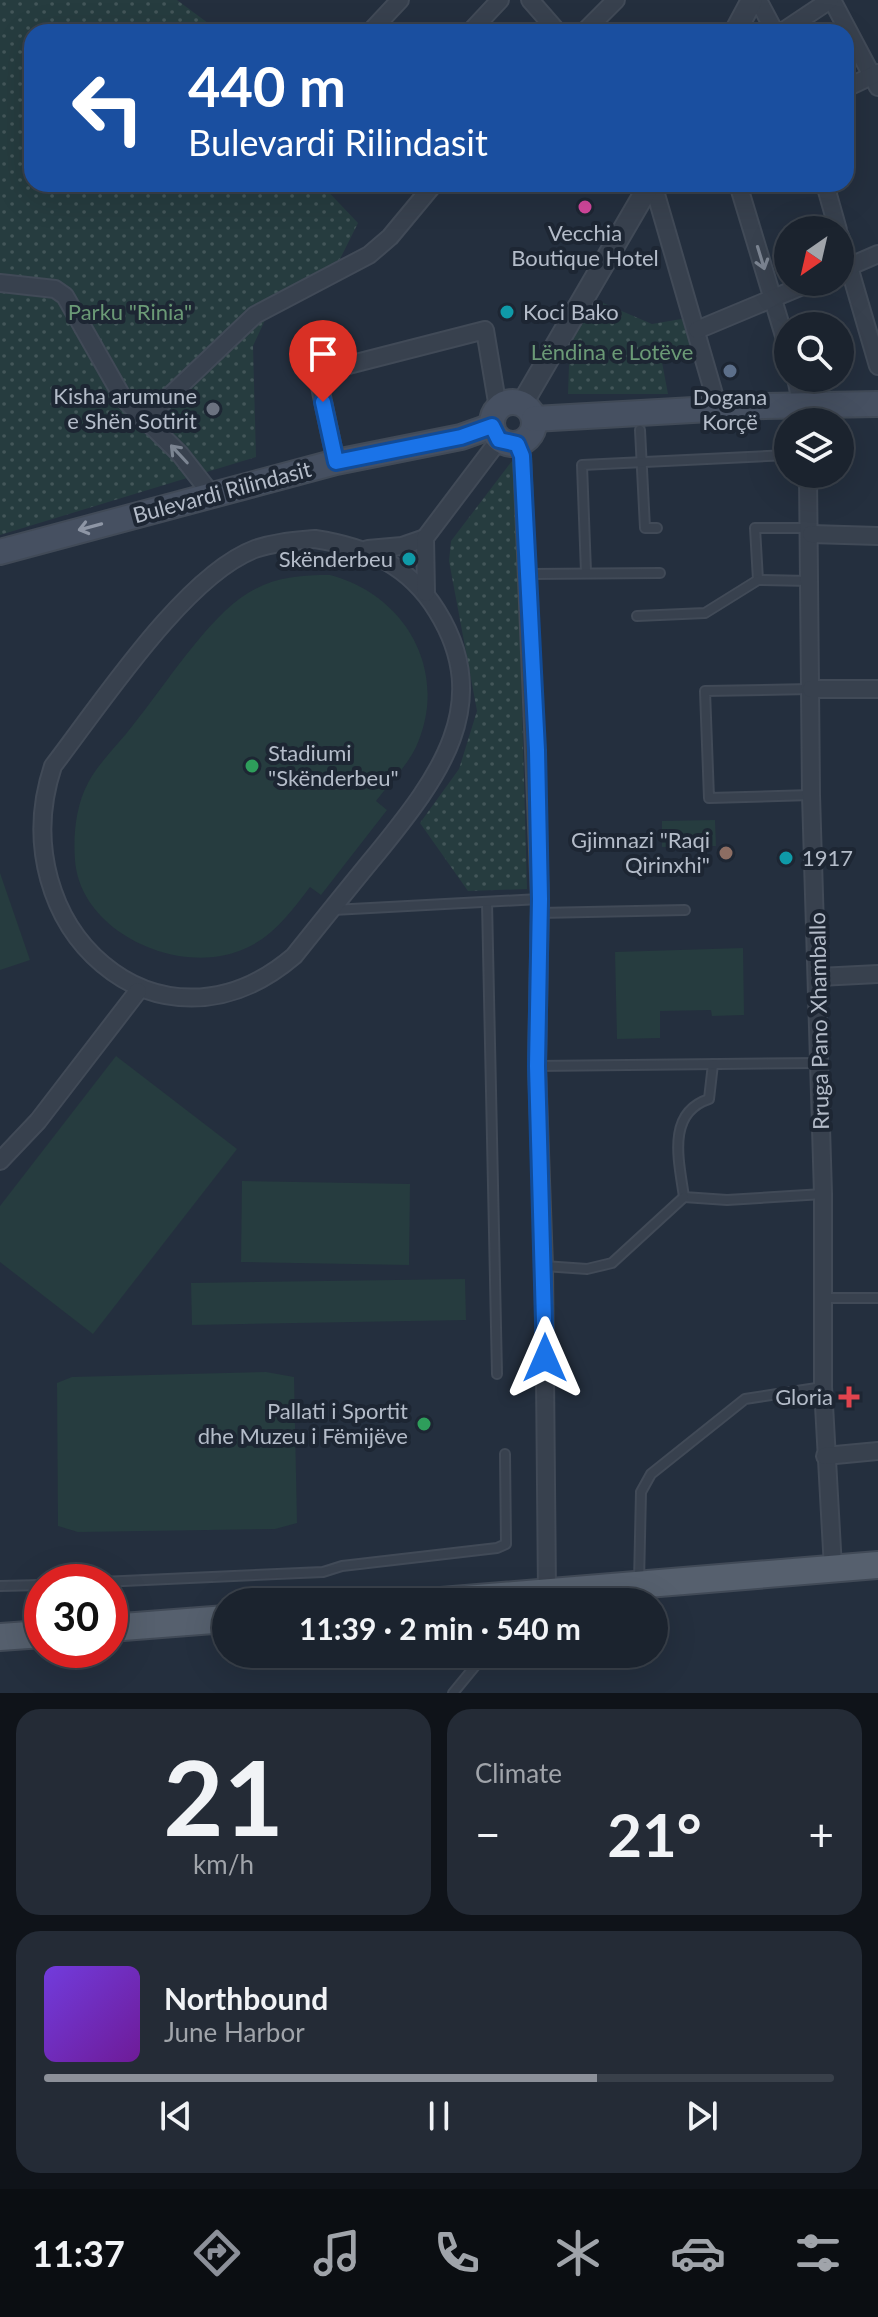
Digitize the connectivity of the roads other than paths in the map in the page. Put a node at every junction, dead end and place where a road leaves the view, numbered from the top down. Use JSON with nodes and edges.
{"nodes":[{"id":1,"x":400,"y":0,"type":"edge"},
{"id":2,"x":500,"y":0,"type":"edge"},
{"id":3,"x":530,"y":0,"type":"edge"},
{"id":4,"x":616,"y":0,"type":"edge"},
{"id":5,"x":755,"y":0,"type":"edge"},
{"id":6,"x":831,"y":0,"type":"edge"},
{"id":7,"x":378,"y":24,"type":"edge"},
{"id":8,"x":478,"y":24,"type":"edge"},
{"id":9,"x":551,"y":24,"type":"edge"},
{"id":10,"x":592,"y":24,"type":"edge"},
{"id":11,"x":740,"y":24,"type":"edge"},
{"id":12,"x":770,"y":24,"type":"edge"},
{"id":13,"x":794,"y":24,"type":"edge"},
{"id":14,"x":845,"y":24,"type":"edge"},
{"id":15,"x":854,"y":39,"type":"edge"},
{"id":16,"x":877,"y":78,"type":"edge"},
{"id":17,"x":854,"y":85,"type":"edge"},
{"id":18,"x":427,"y":192,"type":"edge"},
{"id":19,"x":647,"y":192,"type":"edge"},
{"id":20,"x":654,"y":192,"type":"edge"},
{"id":21,"x":741,"y":192,"type":"edge"},
{"id":22,"x":827,"y":192,"type":"edge"},
{"id":23,"x":834,"y":216,"type":"edge"},
{"id":24,"x":878,"y":254,"type":"edge"},
{"id":25,"x":854,"y":265,"type":"edge"},
{"id":26,"x":0,"y":283,"type":"edge"},
{"id":27,"x":854,"y":295,"type":"edge"},
{"id":28,"x":779,"y":296,"type":"edge"},
{"id":29,"x":774,"y":298,"type":"junction"},
{"id":30,"x":778,"y":312,"type":"edge"},
{"id":31,"x":697,"y":330,"type":"junction"},
{"id":32,"x":878,"y":366,"type":"edge"},
{"id":33,"x":878,"y":404,"type":"edge"},
{"id":34,"x":718,"y":408,"type":"junction"},
{"id":35,"x":849,"y":408,"type":"edge"},
{"id":36,"x":774,"y":412,"type":"edge"},
{"id":37,"x":142,"y":418,"type":"junction"},
{"id":38,"x":510,"y":423,"type":"junction"},
{"id":39,"x":640,"y":430,"type":"dead end"},
{"id":40,"x":774,"y":456,"type":"edge"},
{"id":41,"x":336,"y":462,"type":"junction"},
{"id":42,"x":641,"y":462,"type":"junction"},
{"id":43,"x":809,"y":488,"type":"edge"},
{"id":44,"x":212,"y":495,"type":"junction"},
{"id":45,"x":657,"y":528,"type":"dead end"},
{"id":46,"x":811,"y":531,"type":"junction"},
{"id":47,"x":878,"y":536,"type":"edge"},
{"id":48,"x":425,"y":538,"type":"junction"},
{"id":49,"x":364,"y":549,"type":"junction"},
{"id":50,"x":0,"y":552,"type":"edge"},
{"id":51,"x":586,"y":572,"type":"junction"},
{"id":52,"x":660,"y":573,"type":"dead end"},
{"id":53,"x":529,"y":574,"type":"junction"},
{"id":54,"x":758,"y":580,"type":"junction"},
{"id":55,"x":811,"y":581,"type":"junction"},
{"id":56,"x":426,"y":593,"type":"junction"},
{"id":57,"x":637,"y":616,"type":"dead end"},
{"id":58,"x":811,"y":689,"type":"junction"},
{"id":59,"x":878,"y":689,"type":"edge"},
{"id":60,"x":811,"y":795,"type":"junction"},
{"id":61,"x":487,"y":902,"type":"junction"},
{"id":62,"x":540,"y":906,"type":"junction"},
{"id":63,"x":330,"y":910,"type":"junction"},
{"id":64,"x":685,"y":910,"type":"dead end"},
{"id":65,"x":878,"y":974,"type":"edge"},
{"id":66,"x":819,"y":977,"type":"junction"},
{"id":67,"x":138,"y":991,"type":"junction"},
{"id":68,"x":820,"y":1063,"type":"junction"},
{"id":69,"x":713,"y":1064,"type":"junction"},
{"id":70,"x":537,"y":1066,"type":"junction"},
{"id":71,"x":0,"y":1161,"type":"edge"},
{"id":72,"x":823,"y":1194,"type":"junction"},
{"id":73,"x":684,"y":1197,"type":"junction"},
{"id":74,"x":544,"y":1266,"type":"junction"},
{"id":75,"x":824,"y":1298,"type":"junction"},
{"id":76,"x":878,"y":1298,"type":"edge"},
{"id":77,"x":497,"y":1374,"type":"dead end"},
{"id":78,"x":823,"y":1387,"type":"junction"},
{"id":79,"x":878,"y":1451,"type":"edge"},
{"id":80,"x":505,"y":1454,"type":"dead end"},
{"id":81,"x":825,"y":1456,"type":"junction"},
{"id":82,"x":878,"y":1565,"type":"edge"},
{"id":83,"x":833,"y":1568,"type":"junction"},
{"id":84,"x":128,"y":1581,"type":"edge"},
{"id":85,"x":24,"y":1585,"type":"edge"},
{"id":86,"x":639,"y":1585,"type":"junction"},
{"id":87,"x":0,"y":1586,"type":"edge"},
{"id":88,"x":547,"y":1588,"type":"edge"},
{"id":89,"x":604,"y":1588,"type":"edge"},
{"id":90,"x":212,"y":1620,"type":"edge"},
{"id":91,"x":128,"y":1627,"type":"edge"},
{"id":92,"x":24,"y":1635,"type":"edge"},
{"id":93,"x":0,"y":1637,"type":"edge"},
{"id":94,"x":474,"y":1668,"type":"edge"},
{"id":95,"x":453,"y":1693,"type":"edge"}],
"edges":[{"from":1,"to":7,"type":"street"},
{"from":2,"to":8,"type":"street"},
{"from":3,"to":9,"type":"street"},
{"from":4,"to":10,"type":"street"},
{"from":5,"to":11,"type":"street"},
{"from":5,"to":12,"type":"street"},
{"from":6,"to":13,"type":"street"},
{"from":6,"to":14,"type":"street"},
{"from":15,"to":16,"type":"street"},
{"from":16,"to":17,"type":"street"},
{"from":18,"to":37,"type":"street"},
{"from":19,"to":38,"type":"street"},
{"from":20,"to":31,"type":"street"},
{"from":21,"to":29,"type":"street","one_way":true},
{"from":22,"to":23,"type":"street"},
{"from":24,"to":25,"type":"street"},
{"from":26,"to":37,"type":"street"},
{"from":27,"to":32,"type":"street"},
{"from":28,"to":29,"type":"street"},
{"from":29,"to":30,"type":"street"},
{"from":29,"to":31,"type":"street"},
{"from":31,"to":34,"type":"street"},
{"from":33,"to":35,"type":"main road","name":"Bulevardi Rilindasit"},
{"from":34,"to":36,"type":"main road","name":"Bulevardi Rilindasit"},
{"from":34,"to":38,"type":"main road","name":"Bulevardi Rilindasit"},
{"from":44,"to":37,"type":"street","one_way":true},
{"from":38,"to":41,"type":"main road","name":"Bulevardi Rilindasit"},
{"from":38,"to":41,"type":"street"},
{"from":38,"to":48,"type":"street"},
{"from":38,"to":53,"type":"street"},
{"from":39,"to":42,"type":"lane"},
{"from":40,"to":42,"type":"lane"},
{"from":41,"to":44,"type":"main road","name":"Bulevardi Rilindasit"},
{"from":42,"to":45,"type":"lane"},
{"from":42,"to":51,"type":"lane"},
{"from":43,"to":46,"type":"street","name":"Rruga Pano Xhamballo"},
{"from":44,"to":50,"type":"main road","name":"Bulevardi Rilindasit","one_way":true},
{"from":46,"to":47,"type":"street"},
{"from":46,"to":54,"type":"lane"},
{"from":46,"to":55,"type":"street","name":"Rruga Pano Xhamballo"},
{"from":48,"to":49,"type":"street"},
{"from":48,"to":56,"type":"street"},
{"from":49,"to":56,"type":"street"},
{"from":49,"to":67,"type":"street"},
{"from":51,"to":52,"type":"lane"},
{"from":51,"to":53,"type":"lane"},
{"from":53,"to":62,"type":"street"},
{"from":54,"to":55,"type":"lane"},
{"from":54,"to":57,"type":"lane"},
{"from":55,"to":58,"type":"street","name":"Rruga Pano Xhamballo"},
{"from":56,"to":63,"type":"street"},
{"from":58,"to":59,"type":"street"},
{"from":58,"to":60,"type":"street","name":"Rruga Pano Xhamballo"},
{"from":58,"to":60,"type":"lane"},
{"from":60,"to":66,"type":"street","name":"Rruga Pano Xhamballo"},
{"from":61,"to":62,"type":"lane"},
{"from":61,"to":63,"type":"lane"},
{"from":61,"to":77,"type":"lane"},
{"from":62,"to":64,"type":"lane"},
{"from":62,"to":70,"type":"street"},
{"from":63,"to":67,"type":"street"},
{"from":65,"to":66,"type":"street"},
{"from":66,"to":68,"type":"street","name":"Rruga Pano Xhamballo"},
{"from":67,"to":71,"type":"street"},
{"from":68,"to":69,"type":"lane"},
{"from":68,"to":72,"type":"street","name":"Rruga Pano Xhamballo"},
{"from":69,"to":70,"type":"lane"},
{"from":69,"to":73,"type":"lane"},
{"from":70,"to":74,"type":"street"},
{"from":72,"to":73,"type":"lane"},
{"from":72,"to":75,"type":"street","name":"Rruga Pano Xhamballo"},
{"from":73,"to":74,"type":"lane"},
{"from":74,"to":88,"type":"street"},
{"from":75,"to":76,"type":"lane"},
{"from":75,"to":78,"type":"street","name":"Rruga Pano Xhamballo"},
{"from":78,"to":81,"type":"street","name":"Rruga Pano Xhamballo"},
{"from":78,"to":86,"type":"lane"},
{"from":79,"to":81,"type":"street"},
{"from":80,"to":84,"type":"lane"},
{"from":81,"to":83,"type":"street","name":"Rruga Pano Xhamballo"},
{"from":82,"to":83,"type":"main road"},
{"from":83,"to":86,"type":"main road"},
{"from":85,"to":87,"type":"lane"},
{"from":86,"to":89,"type":"main road"},
{"from":90,"to":91,"type":"main road"},
{"from":92,"to":93,"type":"main road"},
{"from":94,"to":95,"type":"lane"}]}
